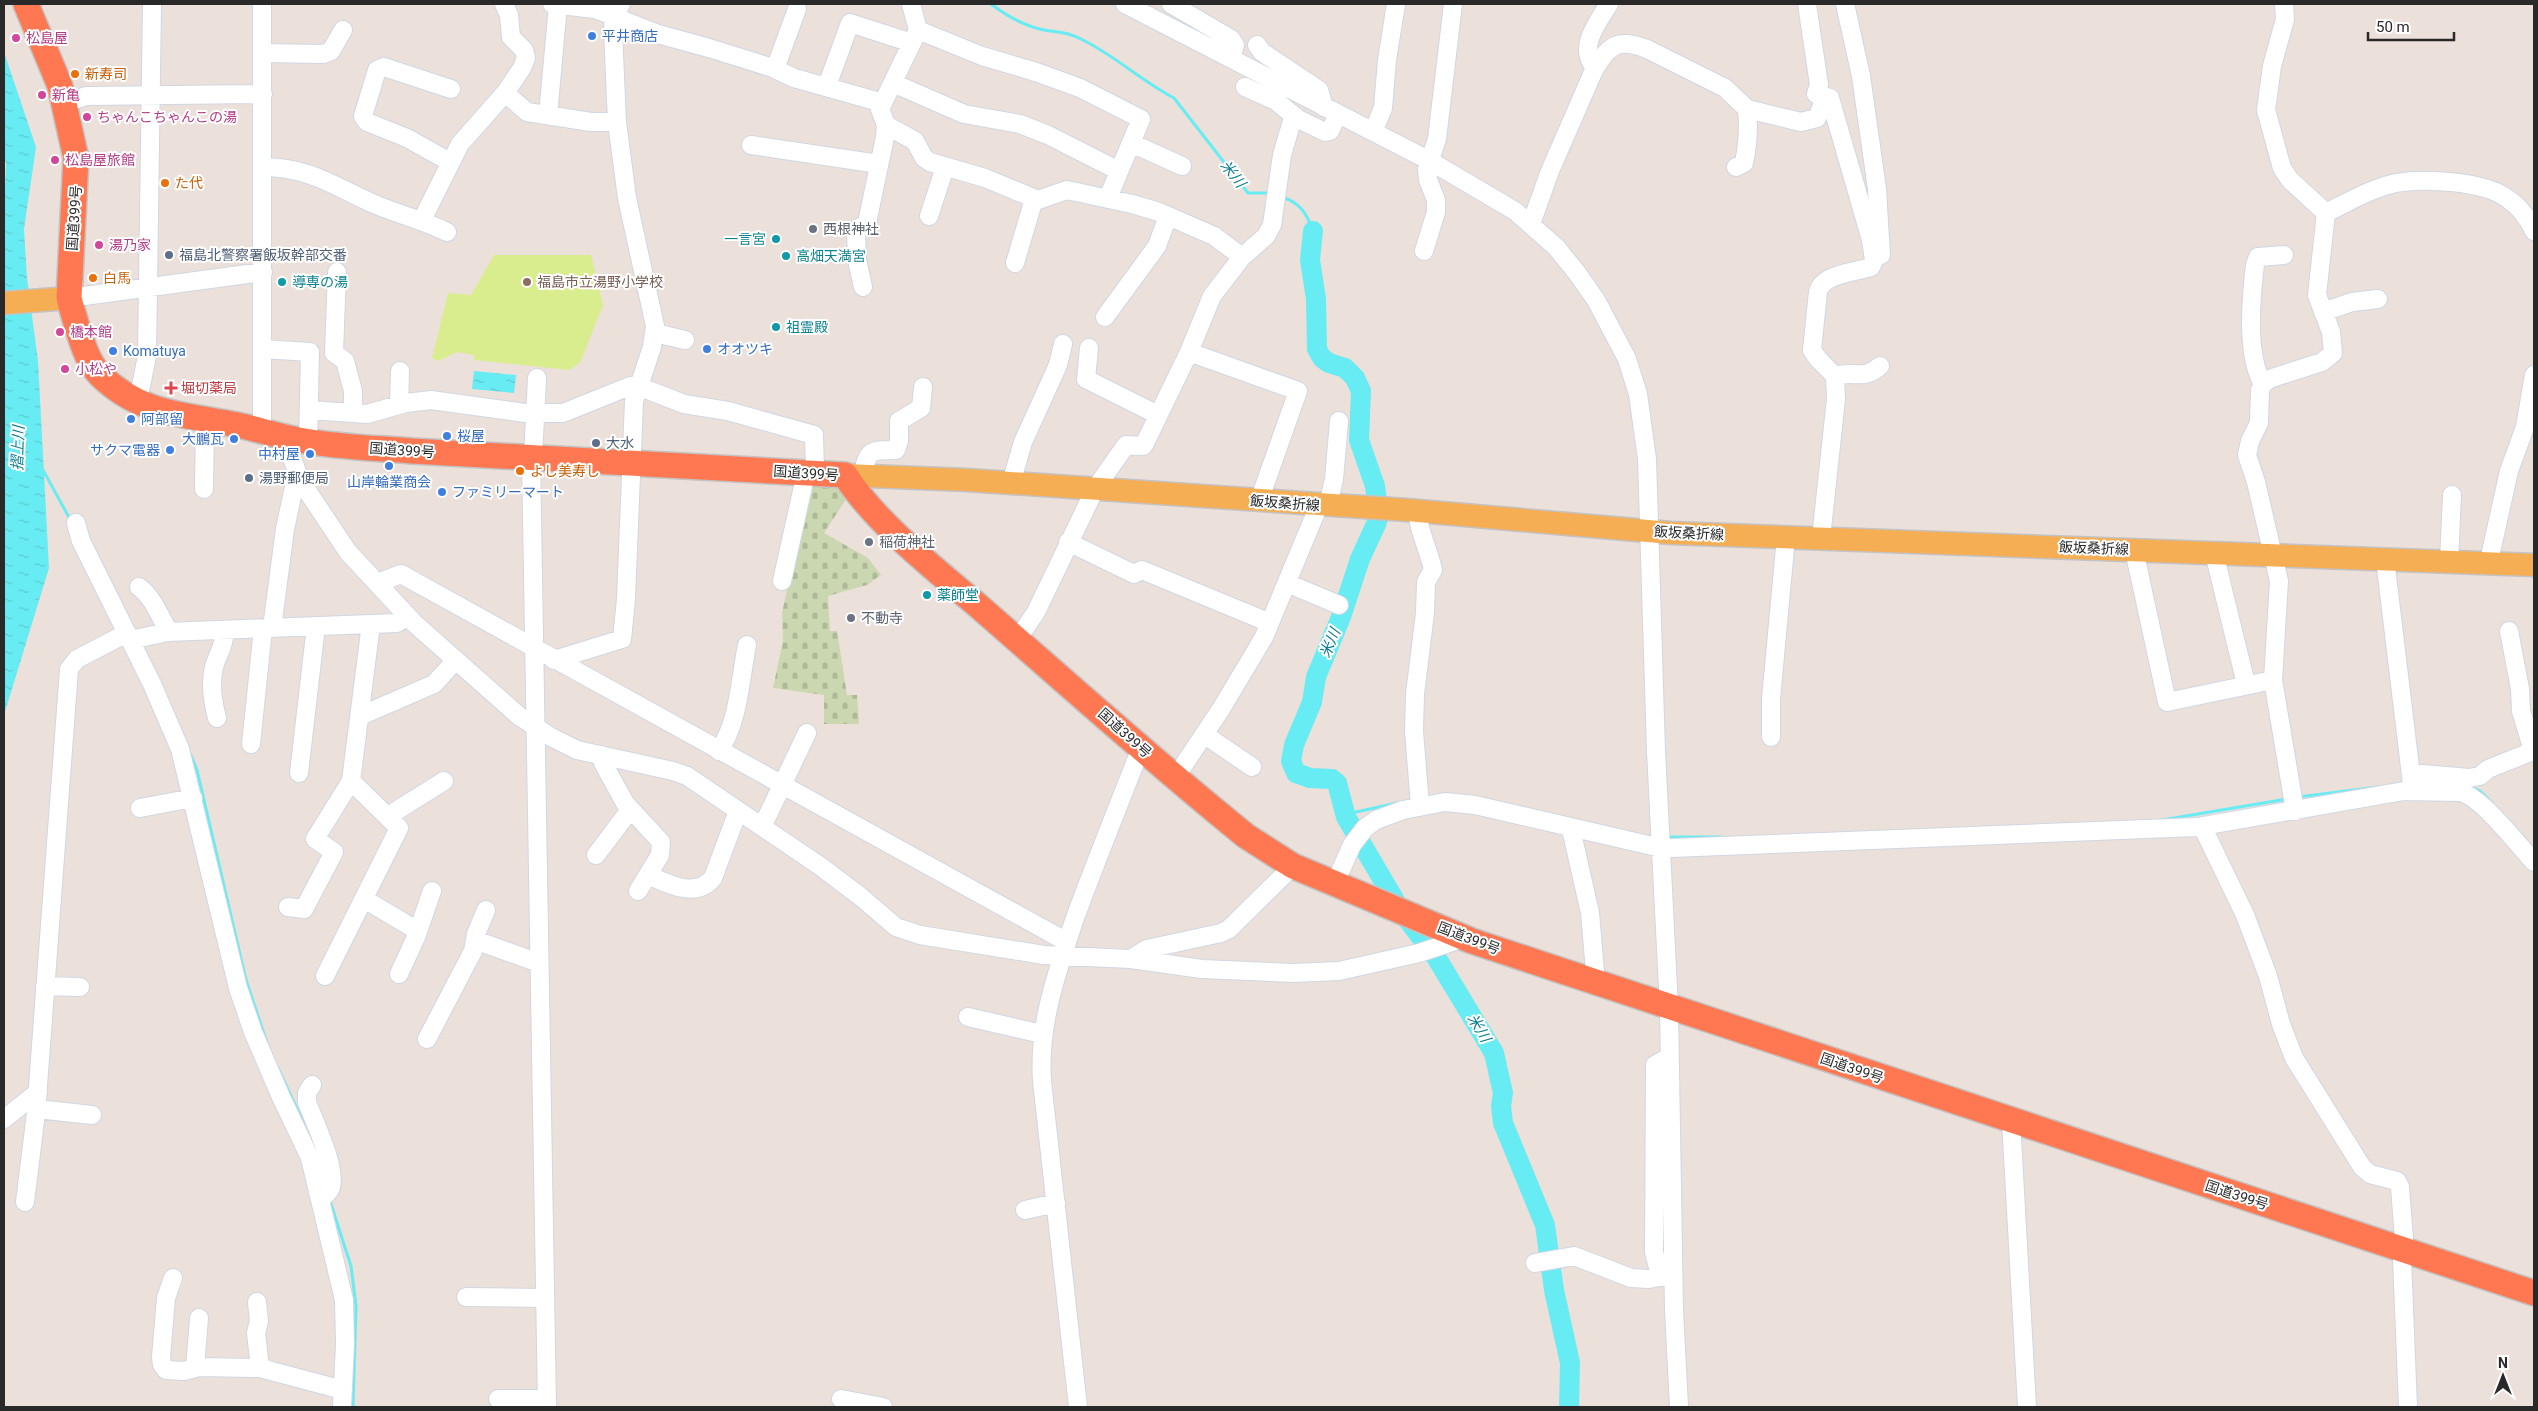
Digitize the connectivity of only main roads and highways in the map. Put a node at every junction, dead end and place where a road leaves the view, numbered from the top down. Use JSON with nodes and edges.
{"nodes":[{"id":1,"x":26,"y":4,"type":"edge"},
{"id":2,"x":58,"y":299,"type":"junction"},
{"id":3,"x":4,"y":303,"type":"edge"},
{"id":4,"x":854,"y":475,"type":"junction"},
{"id":5,"x":2534,"y":565,"type":"edge"},
{"id":6,"x":2534,"y":1293,"type":"edge"}],
"edges":[{"from":1,"to":2,"type":"highway","name":"国道399号"},
{"from":2,"to":3,"type":"main road"},
{"from":2,"to":4,"type":"highway","name":"国道399号"},
{"from":4,"to":5,"type":"main road","name":"飯坂桑折線"},
{"from":4,"to":6,"type":"highway","name":"国道399号"}]}
